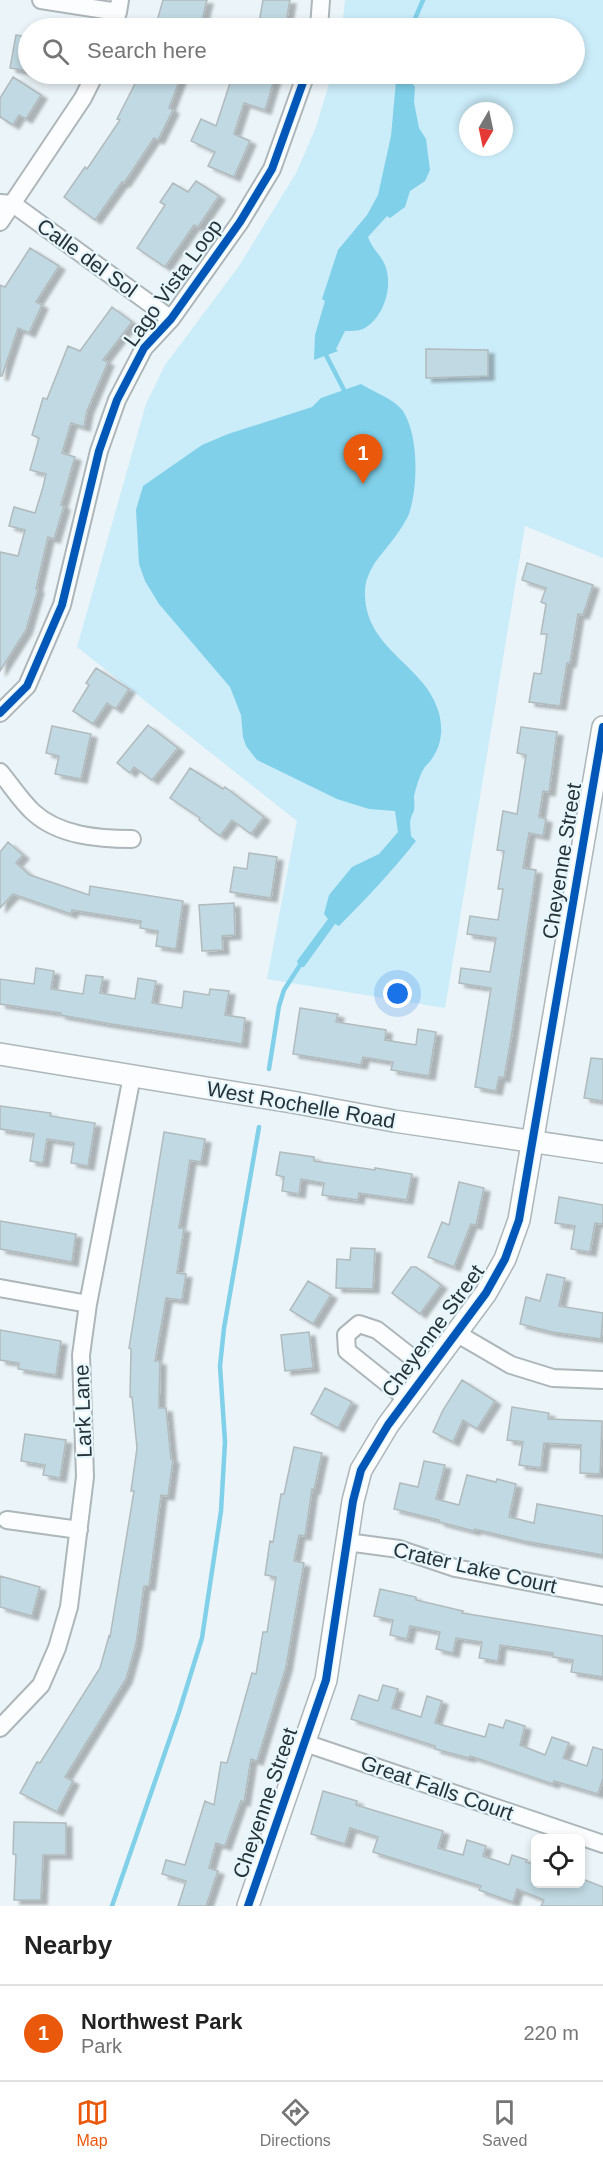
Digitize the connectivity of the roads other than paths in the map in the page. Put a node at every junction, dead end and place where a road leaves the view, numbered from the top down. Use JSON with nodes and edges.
{"nodes":[{"id":1,"x":41,"y":0,"type":"edge"},
{"id":2,"x":321,"y":0,"type":"edge"},
{"id":3,"x":117,"y":14,"type":"edge"},
{"id":4,"x":320,"y":18,"type":"edge"},
{"id":5,"x":90,"y":84,"type":"edge"},
{"id":6,"x":302,"y":84,"type":"edge"},
{"id":7,"x":7,"y":204,"type":"edge"},
{"id":8,"x":0,"y":222,"type":"edge"},
{"id":9,"x":171,"y":319,"type":"junction"},
{"id":10,"x":0,"y":713,"type":"edge"},
{"id":11,"x":603,"y":727,"type":"edge"},
{"id":12,"x":0,"y":772,"type":"edge"},
{"id":13,"x":132,"y":839,"type":"dead end"},
{"id":14,"x":0,"y":1054,"type":"edge"},
{"id":15,"x":132,"y":1076,"type":"junction"},
{"id":16,"x":534,"y":1143,"type":"junction"},
{"id":17,"x":603,"y":1152,"type":"edge"},
{"id":18,"x":0,"y":1288,"type":"edge"},
{"id":19,"x":88,"y":1304,"type":"junction"},
{"id":20,"x":456,"y":1333,"type":"junction"},
{"id":21,"x":428,"y":1370,"type":"junction"},
{"id":22,"x":603,"y":1380,"type":"edge"},
{"id":23,"x":407,"y":1399,"type":"junction"},
{"id":24,"x":7,"y":1520,"type":"dead end"},
{"id":25,"x":79,"y":1530,"type":"junction"},
{"id":26,"x":347,"y":1542,"type":"junction"},
{"id":27,"x":603,"y":1596,"type":"edge"},
{"id":28,"x":0,"y":1728,"type":"edge"},
{"id":29,"x":305,"y":1743,"type":"junction"},
{"id":30,"x":603,"y":1844,"type":"edge"},
{"id":31,"x":248,"y":1906,"type":"edge"}],
"edges":[{"from":1,"to":3,"type":"street"},
{"from":2,"to":4,"type":"street"},
{"from":5,"to":7,"type":"street"},
{"from":6,"to":9,"type":"street","name":"Lago Vista Loop"},
{"from":7,"to":8,"type":"street"},
{"from":7,"to":9,"type":"street","name":"Calle del Sol"},
{"from":9,"to":10,"type":"street","name":"Lago Vista Loop"},
{"from":11,"to":16,"type":"street","name":"Cheyenne Street"},
{"from":12,"to":13,"type":"street"},
{"from":14,"to":15,"type":"street","name":"West Rochelle Road"},
{"from":15,"to":16,"type":"street","name":"West Rochelle Road"},
{"from":15,"to":19,"type":"street","name":"Lark Lane"},
{"from":16,"to":17,"type":"street","name":"West Rochelle Road"},
{"from":16,"to":20,"type":"street","name":"Cheyenne Street"},
{"from":18,"to":19,"type":"street"},
{"from":19,"to":25,"type":"street","name":"Lark Lane"},
{"from":20,"to":21,"type":"street","name":"Cheyenne Street"},
{"from":20,"to":22,"type":"street"},
{"from":21,"to":23,"type":"street","name":"Cheyenne Street"},
{"from":21,"to":23,"type":"street"},
{"from":23,"to":26,"type":"street","name":"Cheyenne Street"},
{"from":24,"to":25,"type":"street"},
{"from":25,"to":28,"type":"street","name":"Lark Lane"},
{"from":26,"to":27,"type":"street","name":"Crater Lake Court"},
{"from":26,"to":29,"type":"street","name":"Cheyenne Street"},
{"from":29,"to":30,"type":"street","name":"Great Falls Court"},
{"from":29,"to":31,"type":"street","name":"Cheyenne Street"}]}
